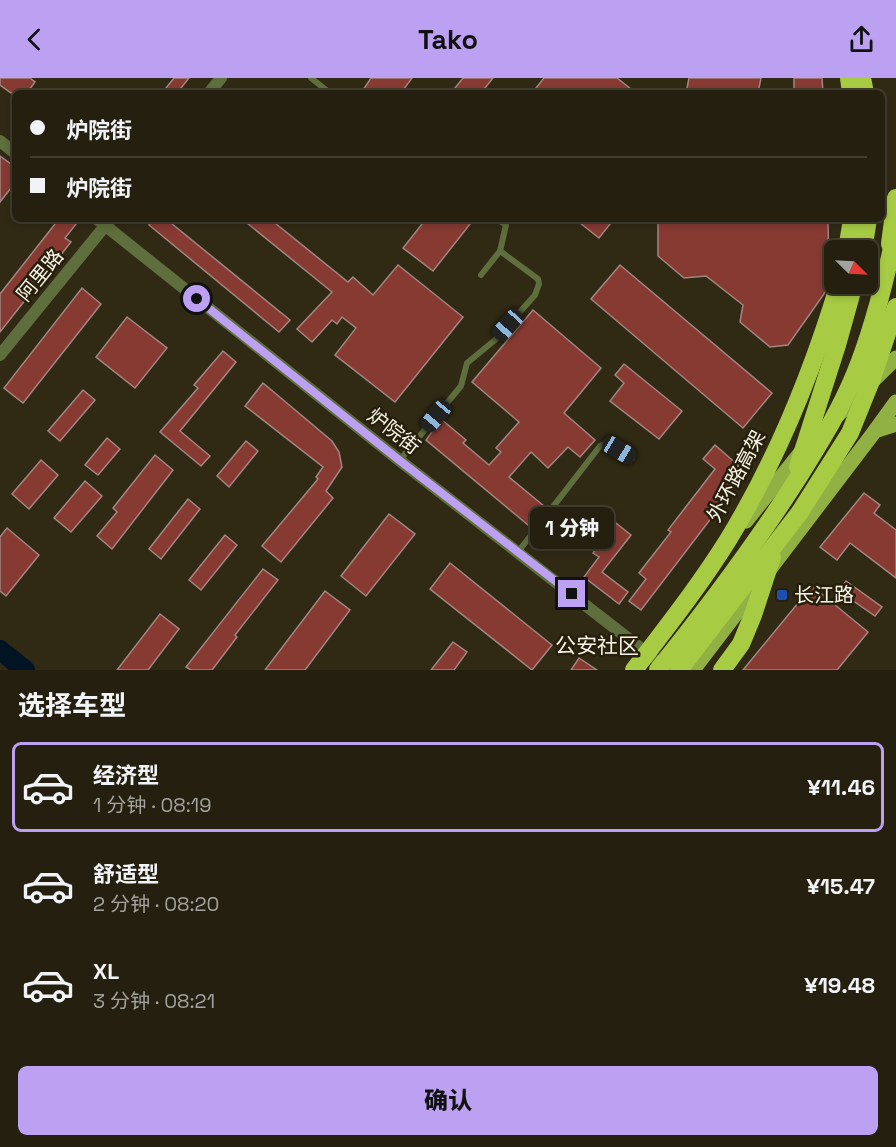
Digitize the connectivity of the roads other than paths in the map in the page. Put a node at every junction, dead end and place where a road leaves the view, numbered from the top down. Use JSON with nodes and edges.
{"nodes":[{"id":1,"x":221,"y":78,"type":"edge"},
{"id":2,"x":311,"y":78,"type":"edge"},
{"id":3,"x":211,"y":90,"type":"edge"},
{"id":4,"x":326,"y":90,"type":"edge"},
{"id":5,"x":0,"y":141,"type":"edge"},
{"id":6,"x":12,"y":151,"type":"edge"},
{"id":7,"x":896,"y":198,"type":"edge"},
{"id":8,"x":103,"y":222,"type":"edge"},
{"id":9,"x":105,"y":222,"type":"edge"},
{"id":10,"x":502,"y":222,"type":"edge"},
{"id":11,"x":852,"y":222,"type":"edge"},
{"id":12,"x":868,"y":222,"type":"edge"},
{"id":13,"x":896,"y":228,"type":"edge"},
{"id":14,"x":849,"y":240,"type":"edge"},
{"id":15,"x":865,"y":240,"type":"edge"},
{"id":16,"x":500,"y":251,"type":"junction"},
{"id":17,"x":481,"y":275,"type":"dead end"},
{"id":18,"x":884,"y":287,"type":"junction"},
{"id":19,"x":836,"y":294,"type":"edge"},
{"id":20,"x":851,"y":294,"type":"edge"},
{"id":21,"x":896,"y":307,"type":"edge"},
{"id":22,"x":0,"y":355,"type":"edge"},
{"id":23,"x":896,"y":358,"type":"edge"},
{"id":24,"x":896,"y":402,"type":"edge"},
{"id":25,"x":896,"y":424,"type":"edge"},
{"id":26,"x":875,"y":431,"type":"junction"},
{"id":27,"x":632,"y":458,"type":"dead end"},
{"id":28,"x":399,"y":460,"type":"junction"},
{"id":29,"x":518,"y":552,"type":"junction"},
{"id":30,"x":643,"y":650,"type":"junction"},
{"id":31,"x":627,"y":670,"type":"edge"},
{"id":32,"x":634,"y":670,"type":"edge"},
{"id":33,"x":658,"y":670,"type":"edge"},
{"id":34,"x":669,"y":670,"type":"edge"},
{"id":35,"x":679,"y":670,"type":"edge"},
{"id":36,"x":693,"y":670,"type":"edge"},
{"id":37,"x":722,"y":670,"type":"edge"}],
"edges":[{"from":1,"to":3,"type":"street"},
{"from":2,"to":4,"type":"lane"},
{"from":5,"to":6,"type":"street"},
{"from":7,"to":18,"type":"highway","bridge":true},
{"from":8,"to":22,"type":"street","name":"阿里路"},
{"from":9,"to":28,"type":"street","name":"炉院街"},
{"from":10,"to":16,"type":"lane"},
{"from":11,"to":14,"type":"highway"},
{"from":12,"to":15,"type":"highway"},
{"from":13,"to":18,"type":"highway","bridge":true},
{"from":16,"to":17,"type":"lane"},
{"from":16,"to":28,"type":"lane"},
{"from":18,"to":33,"type":"highway","bridge":true},
{"from":19,"to":32,"type":"highway","name":"外环路高架","bridge":true},
{"from":20,"to":37,"type":"highway","bridge":true},
{"from":21,"to":35,"type":"highway","bridge":true},
{"from":23,"to":30,"type":"main road"},
{"from":24,"to":26,"type":"main road"},
{"from":25,"to":26,"type":"main road"},
{"from":26,"to":36,"type":"main road"},
{"from":27,"to":29,"type":"lane"},
{"from":28,"to":29,"type":"street","name":"炉院街"},
{"from":29,"to":30,"type":"street","name":"炉院街"},
{"from":30,"to":31,"type":"main road"},
{"from":30,"to":34,"type":"street","name":"炉院街"}]}
